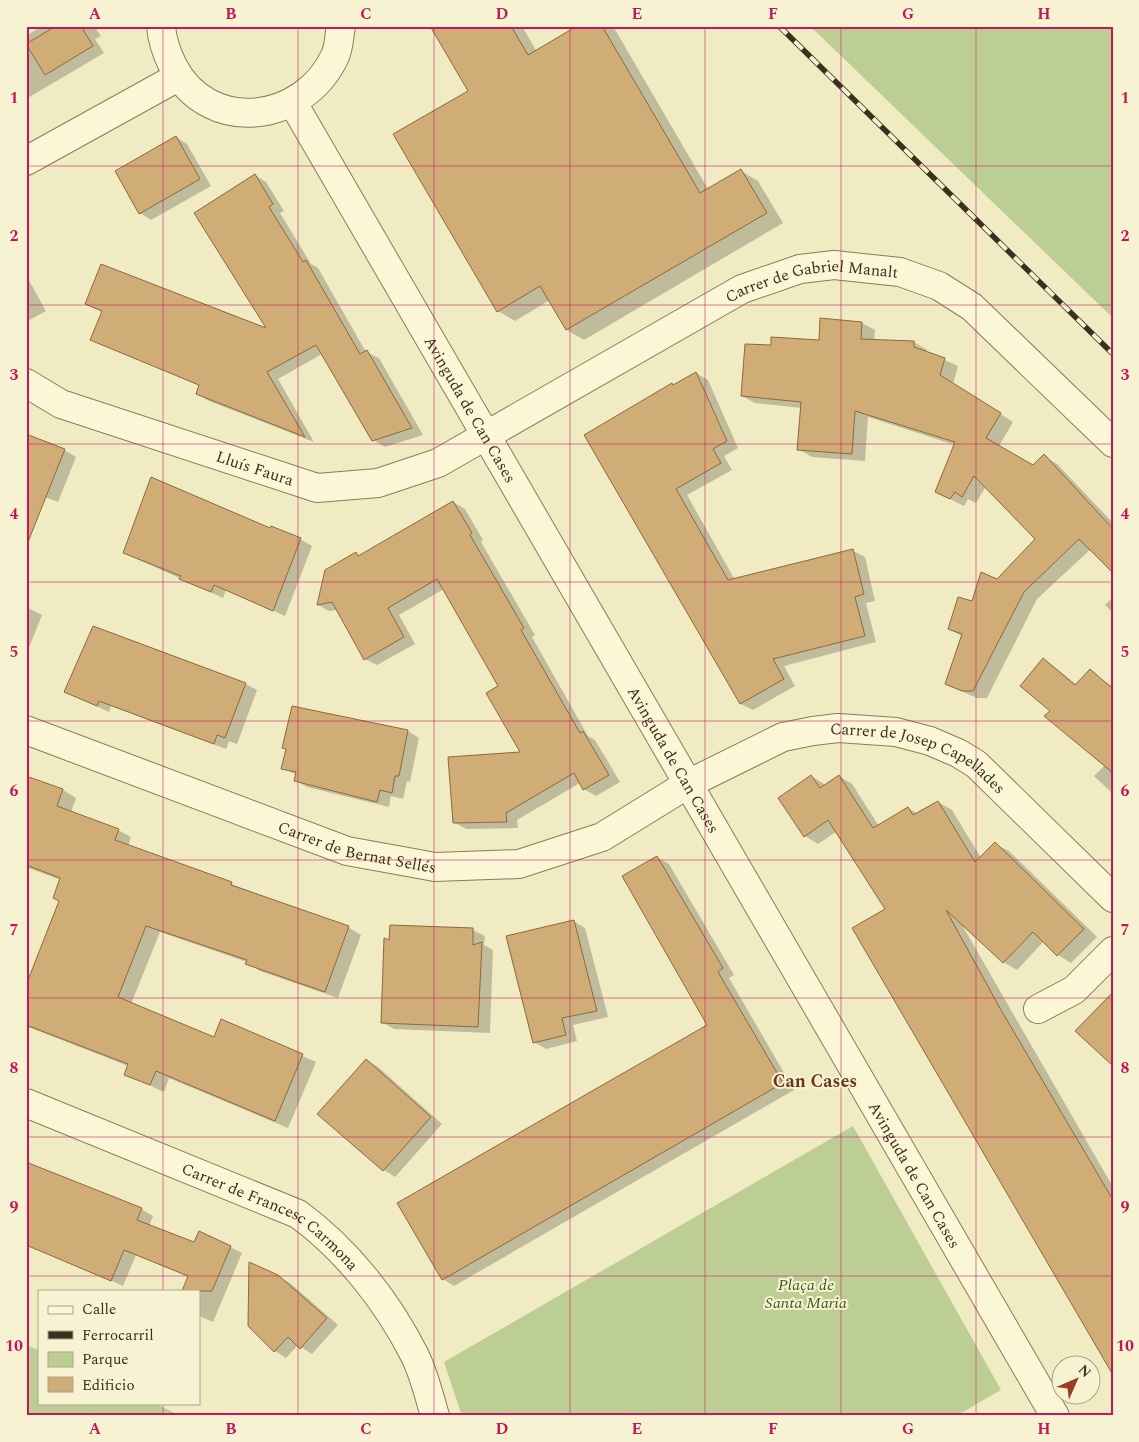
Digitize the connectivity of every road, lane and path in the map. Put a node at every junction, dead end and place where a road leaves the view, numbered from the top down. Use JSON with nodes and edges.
{"nodes":[{"id":1,"x":161,"y":26,"type":"edge"},
{"id":2,"x":341,"y":26,"type":"edge"},
{"id":3,"x":178,"y":76,"type":"junction"},
{"id":4,"x":293,"y":103,"type":"junction"},
{"id":5,"x":26,"y":161,"type":"edge"},
{"id":6,"x":26,"y":383,"type":"edge"},
{"id":7,"x":486,"y":436,"type":"junction"},
{"id":8,"x":1113,"y":443,"type":"edge"},
{"id":9,"x":26,"y":730,"type":"edge"},
{"id":10,"x":688,"y":784,"type":"junction"},
{"id":11,"x":1113,"y":898,"type":"edge"},
{"id":12,"x":1113,"y":951,"type":"edge"},
{"id":13,"x":1038,"y":1010,"type":"dead end"},
{"id":14,"x":26,"y":1103,"type":"edge"},
{"id":15,"x":435,"y":1416,"type":"edge"},
{"id":16,"x":1055,"y":1416,"type":"edge"}],
"edges":[{"from":1,"to":3,"type":"street"},
{"from":2,"to":4,"type":"street"},
{"from":3,"to":4,"type":"street"},
{"from":3,"to":5,"type":"street"},
{"from":4,"to":7,"type":"street","name":"Avinguda de Can Cases"},
{"from":6,"to":7,"type":"street","name":"Lluís Faura"},
{"from":7,"to":8,"type":"street","name":"Carrer de Gabriel Manalt"},
{"from":7,"to":10,"type":"street","name":"Avinguda de Can Cases"},
{"from":9,"to":10,"type":"street","name":"Carrer de Bernat Sellés"},
{"from":10,"to":11,"type":"street","name":"Carrer de Josep Capellades"},
{"from":10,"to":16,"type":"street","name":"Avinguda de Can Cases"},
{"from":12,"to":13,"type":"street"},
{"from":14,"to":15,"type":"street","name":"Carrer de Francesc Carmona"}]}
